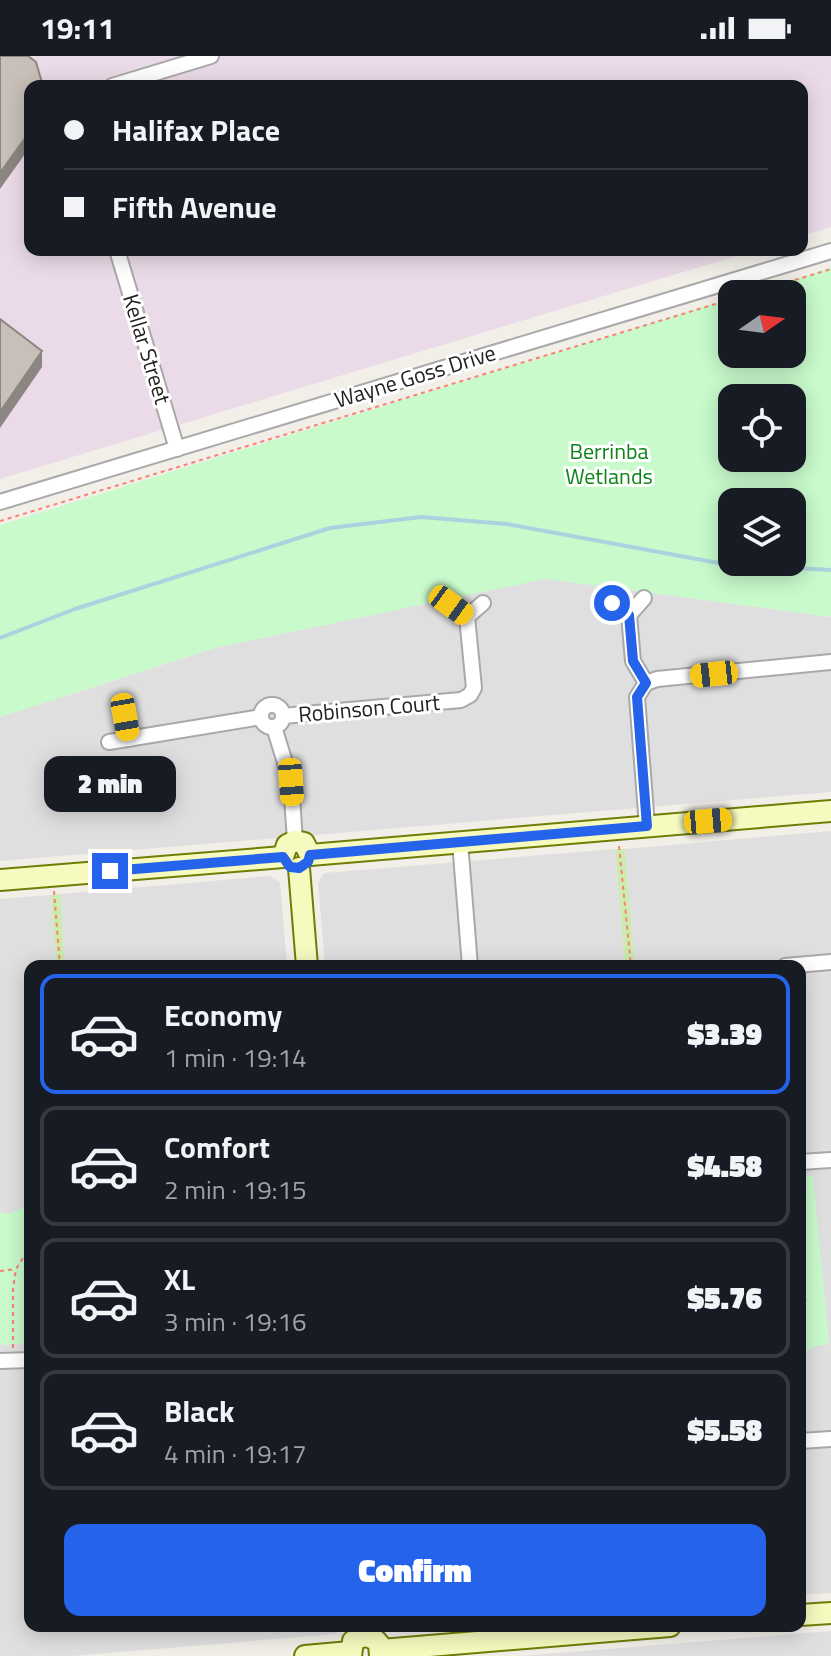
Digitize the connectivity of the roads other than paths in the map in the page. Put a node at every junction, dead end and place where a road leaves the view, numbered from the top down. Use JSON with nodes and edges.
{"nodes":[{"id":1,"x":211,"y":56,"type":"edge"},
{"id":2,"x":132,"y":80,"type":"edge"},
{"id":3,"x":831,"y":251,"type":"edge"},
{"id":4,"x":119,"y":256,"type":"edge"},
{"id":5,"x":177,"y":449,"type":"junction"},
{"id":6,"x":0,"y":502,"type":"edge"},
{"id":7,"x":644,"y":598,"type":"dead end"},
{"id":8,"x":483,"y":603,"type":"dead end"},
{"id":9,"x":612,"y":603,"type":"dead end"},
{"id":10,"x":451,"y":605,"type":"dead end"},
{"id":11,"x":629,"y":615,"type":"junction"},
{"id":12,"x":467,"y":617,"type":"junction"},
{"id":13,"x":831,"y":662,"type":"edge"},
{"id":14,"x":646,"y":683,"type":"junction"},
{"id":15,"x":125,"y":717,"type":"dead end"},
{"id":16,"x":273,"y":720,"type":"junction"},
{"id":17,"x":129,"y":739,"type":"junction"},
{"id":18,"x":109,"y":742,"type":"dead end"},
{"id":19,"x":831,"y":811,"type":"edge"},
{"id":20,"x":647,"y":826,"type":"junction"},
{"id":21,"x":460,"y":842,"type":"junction"},
{"id":22,"x":297,"y":855,"type":"junction"},
{"id":23,"x":0,"y":880,"type":"edge"},
{"id":24,"x":306,"y":960,"type":"edge"},
{"id":25,"x":470,"y":960,"type":"edge"},
{"id":26,"x":831,"y":962,"type":"edge"},
{"id":27,"x":806,"y":964,"type":"edge"},
{"id":28,"x":831,"y":1160,"type":"edge"},
{"id":29,"x":806,"y":1162,"type":"edge"},
{"id":30,"x":831,"y":1439,"type":"edge"},
{"id":31,"x":806,"y":1441,"type":"edge"},
{"id":32,"x":831,"y":1613,"type":"edge"},
{"id":33,"x":806,"y":1615,"type":"edge"},
{"id":34,"x":362,"y":1632,"type":"edge"},
{"id":35,"x":364,"y":1632,"type":"edge"},
{"id":36,"x":606,"y":1632,"type":"edge"},
{"id":37,"x":381,"y":1653,"type":"edge"},
{"id":38,"x":351,"y":1654,"type":"edge"},
{"id":39,"x":305,"y":1656,"type":"edge"}],
"edges":[{"from":1,"to":2,"type":"street"},
{"from":3,"to":5,"type":"street","name":"Wayne Goss Drive"},
{"from":4,"to":5,"type":"street","name":"Kellar Street"},
{"from":5,"to":6,"type":"street","name":"Wayne Goss Drive"},
{"from":7,"to":11,"type":"street"},
{"from":8,"to":12,"type":"street"},
{"from":9,"to":11,"type":"street"},
{"from":10,"to":12,"type":"street"},
{"from":11,"to":14,"type":"street"},
{"from":12,"to":16,"type":"street","name":"Robinson Court"},
{"from":13,"to":14,"type":"street"},
{"from":14,"to":20,"type":"street"},
{"from":15,"to":17,"type":"street"},
{"from":16,"to":17,"type":"street"},
{"from":16,"to":22,"type":"street","name":"Robinson Court"},
{"from":17,"to":18,"type":"street"},
{"from":19,"to":20,"type":"street"},
{"from":20,"to":21,"type":"street"},
{"from":21,"to":22,"type":"street"},
{"from":21,"to":25,"type":"street"},
{"from":22,"to":23,"type":"street"},
{"from":22,"to":24,"type":"street"},
{"from":26,"to":27,"type":"street"},
{"from":28,"to":29,"type":"street"},
{"from":30,"to":31,"type":"street"},
{"from":32,"to":33,"type":"street"},
{"from":34,"to":38,"type":"street"},
{"from":35,"to":37,"type":"street"},
{"from":36,"to":37,"type":"street"},
{"from":38,"to":39,"type":"street"}]}
